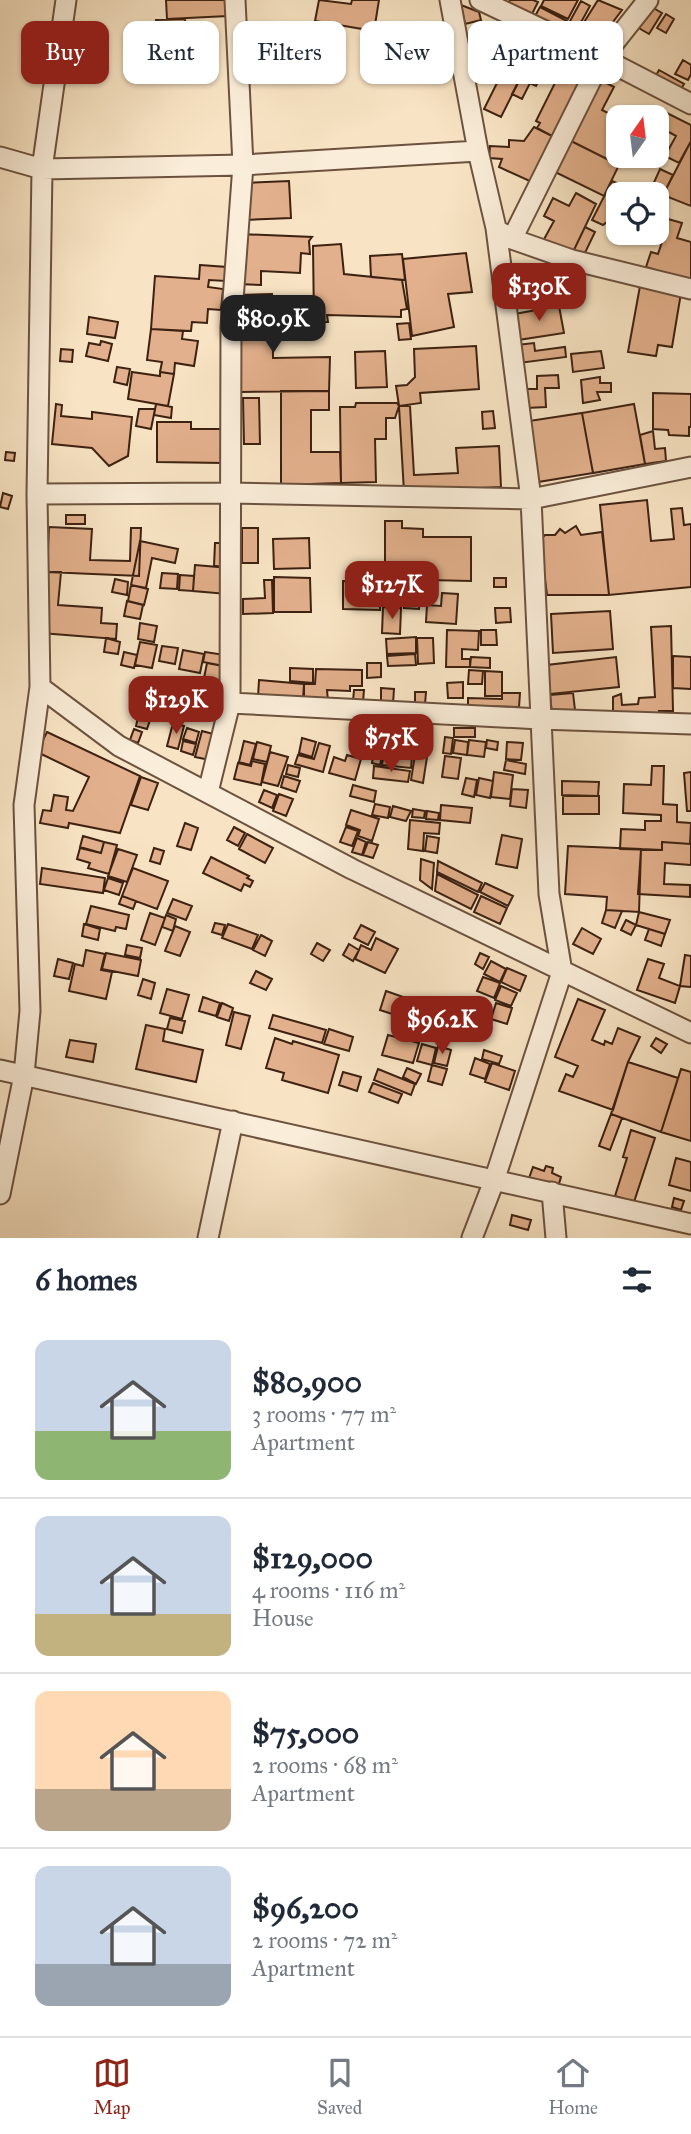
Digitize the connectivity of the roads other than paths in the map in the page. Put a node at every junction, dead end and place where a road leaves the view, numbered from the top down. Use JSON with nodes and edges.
{"nodes":[{"id":1,"x":66,"y":0,"type":"edge"},
{"id":2,"x":235,"y":0,"type":"edge"},
{"id":3,"x":450,"y":0,"type":"edge"},
{"id":4,"x":480,"y":0,"type":"edge"},
{"id":5,"x":648,"y":0,"type":"edge"},
{"id":6,"x":524,"y":21,"type":"edge"},
{"id":7,"x":623,"y":32,"type":"edge"},
{"id":8,"x":623,"y":69,"type":"edge"},
{"id":9,"x":588,"y":84,"type":"edge"},
{"id":10,"x":691,"y":104,"type":"edge"},
{"id":11,"x":478,"y":151,"type":"junction"},
{"id":12,"x":0,"y":157,"type":"edge"},
{"id":13,"x":243,"y":165,"type":"junction"},
{"id":14,"x":42,"y":169,"type":"junction"},
{"id":15,"x":504,"y":234,"type":"junction"},
{"id":16,"x":691,"y":289,"type":"edge"},
{"id":17,"x":691,"y":467,"type":"edge"},
{"id":18,"x":229,"y":493,"type":"junction"},
{"id":19,"x":37,"y":494,"type":"junction"},
{"id":20,"x":531,"y":499,"type":"junction"},
{"id":21,"x":40,"y":687,"type":"junction"},
{"id":22,"x":230,"y":703,"type":"junction"},
{"id":23,"x":540,"y":719,"type":"junction"},
{"id":24,"x":691,"y":724,"type":"edge"},
{"id":25,"x":208,"y":792,"type":"junction"},
{"id":26,"x":562,"y":972,"type":"junction"},
{"id":27,"x":691,"y":1033,"type":"edge"},
{"id":28,"x":0,"y":1070,"type":"edge"},
{"id":29,"x":24,"y":1075,"type":"junction"},
{"id":30,"x":233,"y":1121,"type":"junction"},
{"id":31,"x":494,"y":1181,"type":"junction"},
{"id":32,"x":552,"y":1192,"type":"junction"},
{"id":33,"x":0,"y":1194,"type":"edge"},
{"id":34,"x":691,"y":1224,"type":"edge"},
{"id":35,"x":208,"y":1238,"type":"edge"},
{"id":36,"x":472,"y":1238,"type":"edge"},
{"id":37,"x":556,"y":1238,"type":"edge"}],
"edges":[{"from":1,"to":14,"type":"street"},
{"from":2,"to":13,"type":"street"},
{"from":3,"to":11,"type":"street"},
{"from":4,"to":6,"type":"street"},
{"from":5,"to":7,"type":"street"},
{"from":8,"to":10,"type":"street"},
{"from":9,"to":15,"type":"street"},
{"from":11,"to":13,"type":"street"},
{"from":11,"to":15,"type":"street"},
{"from":12,"to":14,"type":"street"},
{"from":13,"to":14,"type":"street"},
{"from":13,"to":18,"type":"street"},
{"from":14,"to":19,"type":"street"},
{"from":15,"to":16,"type":"street"},
{"from":15,"to":20,"type":"street"},
{"from":17,"to":20,"type":"street"},
{"from":18,"to":19,"type":"street"},
{"from":18,"to":20,"type":"street"},
{"from":18,"to":22,"type":"street"},
{"from":19,"to":21,"type":"street"},
{"from":20,"to":23,"type":"street"},
{"from":21,"to":25,"type":"street"},
{"from":21,"to":29,"type":"street"},
{"from":22,"to":23,"type":"street"},
{"from":22,"to":25,"type":"street"},
{"from":23,"to":24,"type":"street"},
{"from":23,"to":26,"type":"street"},
{"from":25,"to":26,"type":"street"},
{"from":26,"to":27,"type":"street"},
{"from":26,"to":31,"type":"street"},
{"from":28,"to":29,"type":"street"},
{"from":29,"to":30,"type":"street"},
{"from":29,"to":33,"type":"street"},
{"from":30,"to":31,"type":"street"},
{"from":30,"to":35,"type":"street"},
{"from":31,"to":32,"type":"street"},
{"from":31,"to":36,"type":"street"},
{"from":32,"to":34,"type":"street"},
{"from":32,"to":37,"type":"street"}]}
